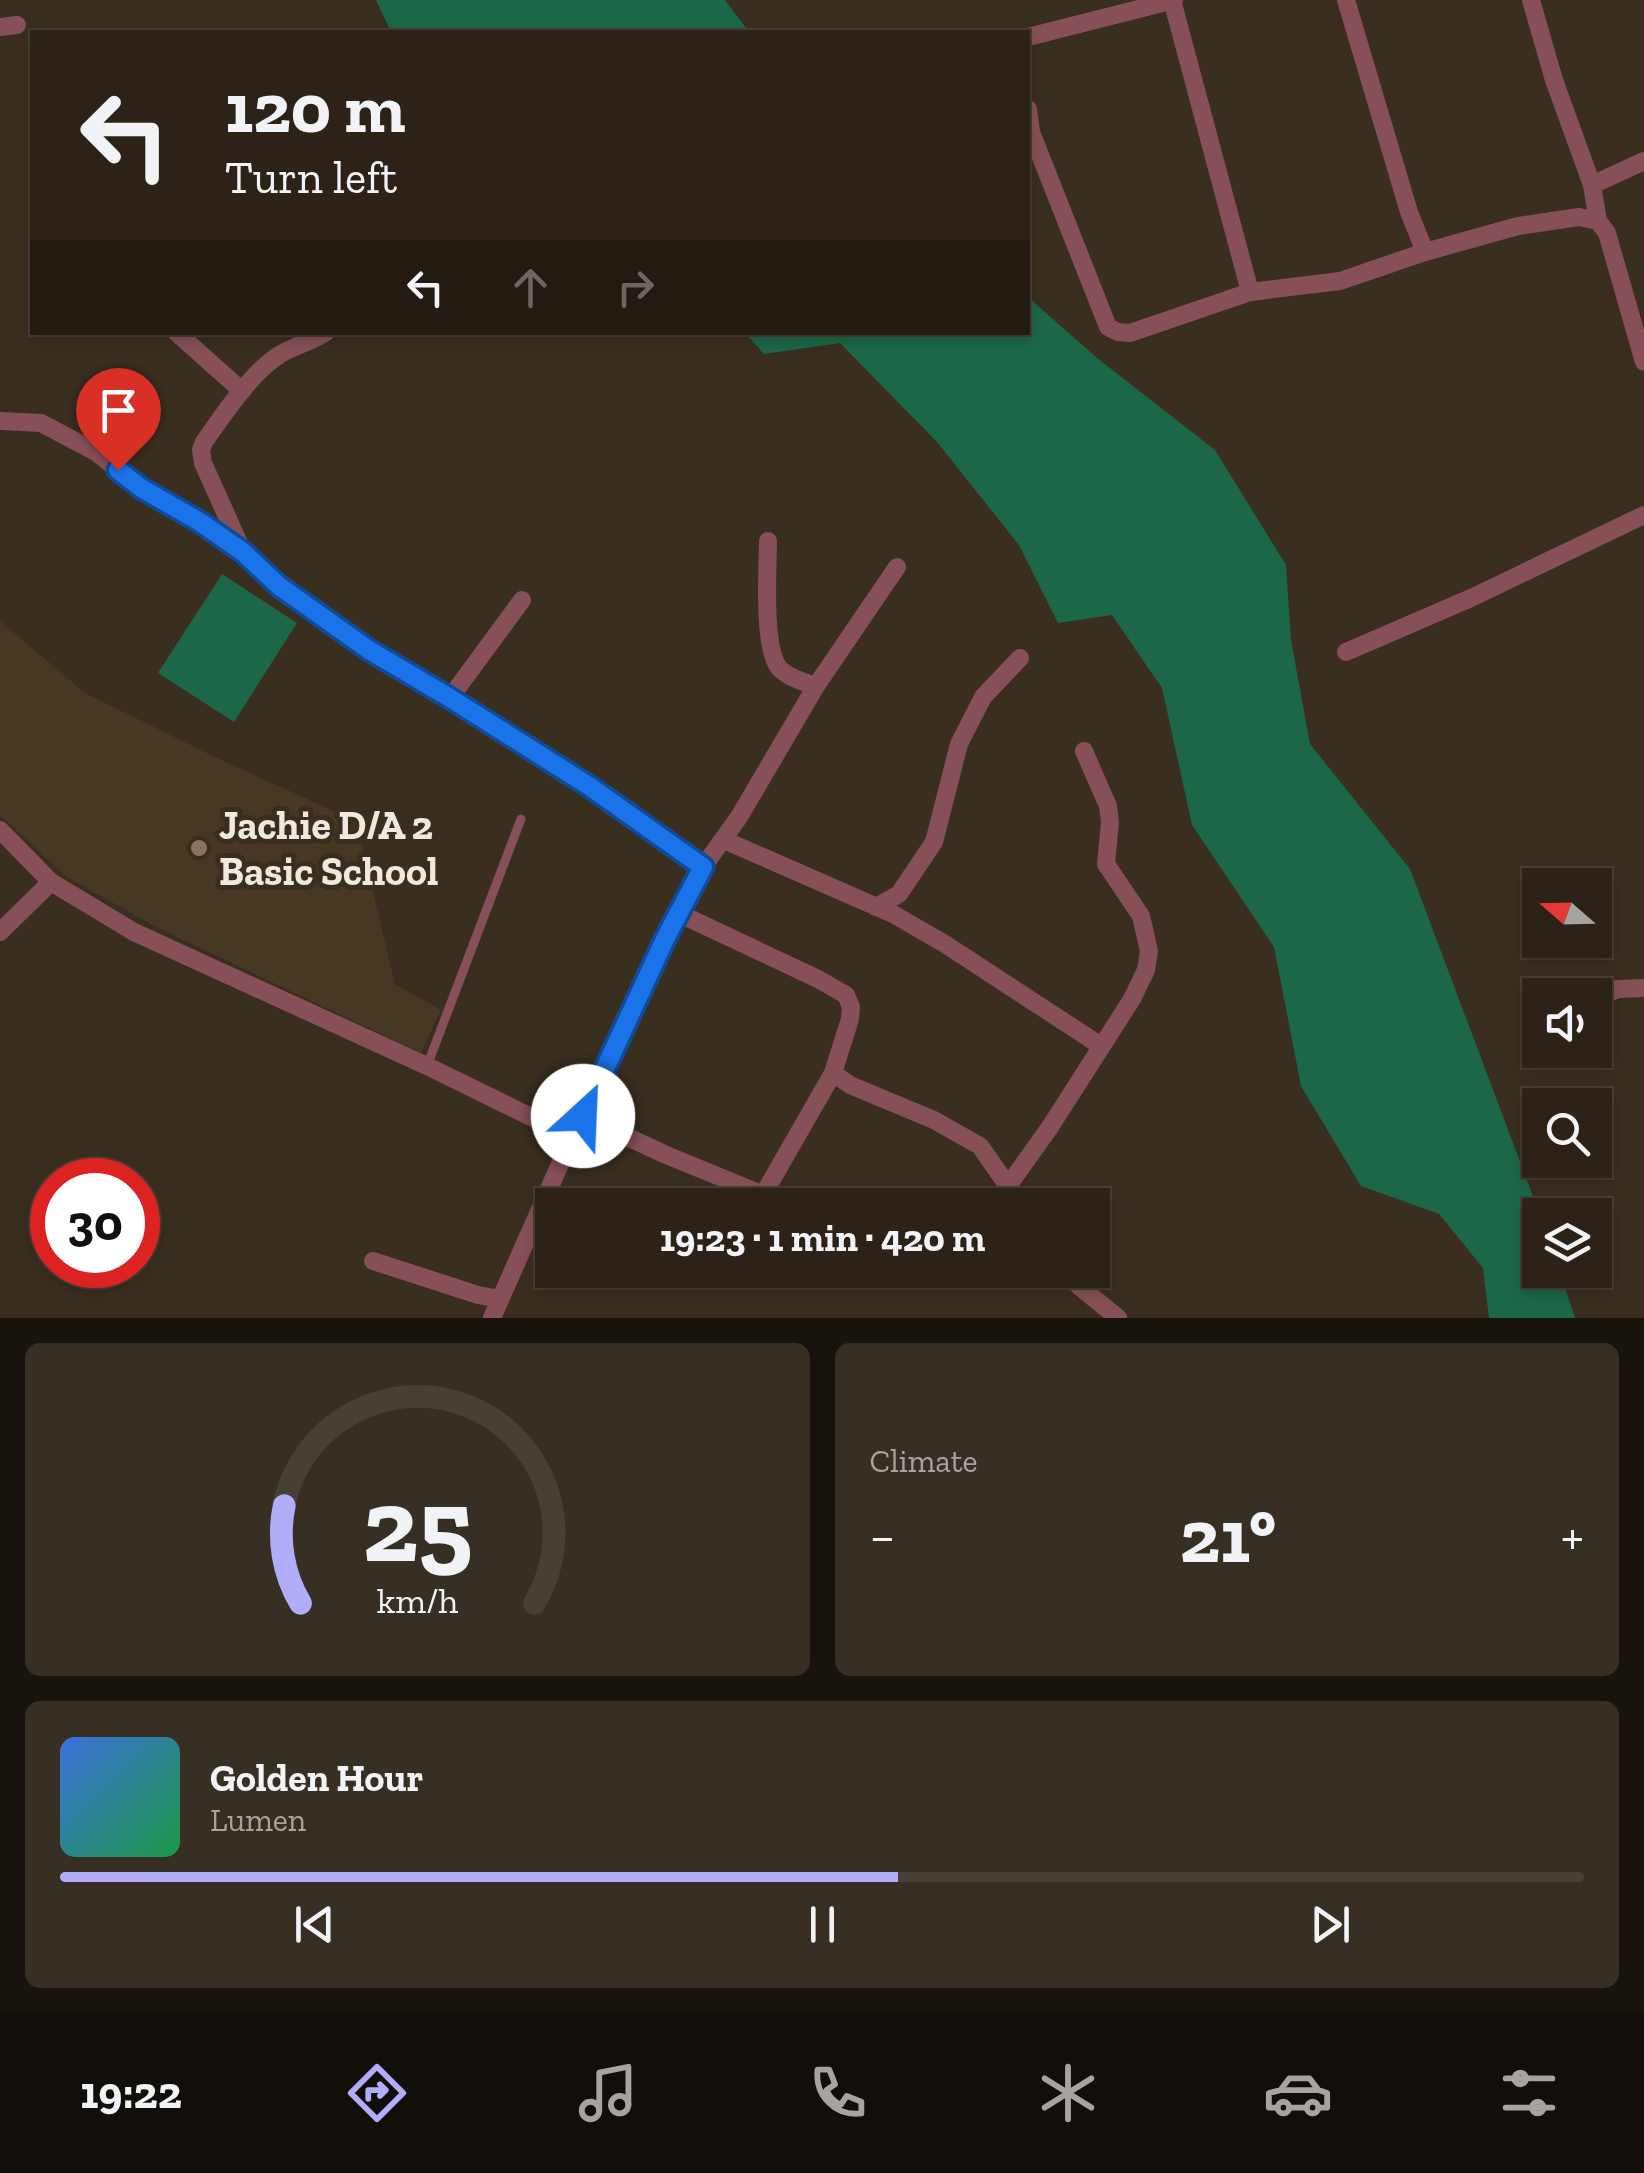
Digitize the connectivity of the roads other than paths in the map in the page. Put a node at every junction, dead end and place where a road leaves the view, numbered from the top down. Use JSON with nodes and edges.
{"nodes":[{"id":1,"x":1172,"y":0,"type":"edge"},
{"id":2,"x":1346,"y":0,"type":"edge"},
{"id":3,"x":1531,"y":0,"type":"edge"},
{"id":4,"x":1140,"y":3,"type":"edge"},
{"id":5,"x":1030,"y":36,"type":"edge"},
{"id":6,"x":1030,"y":120,"type":"edge"},
{"id":7,"x":1644,"y":161,"type":"edge"},
{"id":8,"x":1592,"y":185,"type":"junction"},
{"id":9,"x":1598,"y":221,"type":"junction"},
{"id":10,"x":1424,"y":252,"type":"junction"},
{"id":11,"x":1250,"y":292,"type":"junction"},
{"id":12,"x":179,"y":335,"type":"edge"},
{"id":13,"x":322,"y":335,"type":"edge"},
{"id":14,"x":1644,"y":362,"type":"edge"},
{"id":15,"x":242,"y":391,"type":"junction"},
{"id":16,"x":0,"y":421,"type":"edge"},
{"id":17,"x":1644,"y":515,"type":"edge"},
{"id":18,"x":768,"y":541,"type":"dead end"},
{"id":19,"x":243,"y":552,"type":"junction"},
{"id":20,"x":897,"y":567,"type":"dead end"},
{"id":21,"x":522,"y":600,"type":"dead end"},
{"id":22,"x":1346,"y":652,"type":"dead end"},
{"id":23,"x":1020,"y":658,"type":"dead end"},
{"id":24,"x":816,"y":686,"type":"junction"},
{"id":25,"x":450,"y":698,"type":"junction"},
{"id":26,"x":1084,"y":752,"type":"dead end"},
{"id":27,"x":521,"y":819,"type":"dead end"},
{"id":28,"x":0,"y":830,"type":"edge"},
{"id":29,"x":724,"y":840,"type":"junction"},
{"id":30,"x":703,"y":867,"type":"junction"},
{"id":31,"x":51,"y":882,"type":"junction"},
{"id":32,"x":876,"y":907,"type":"junction"},
{"id":33,"x":678,"y":913,"type":"junction"},
{"id":34,"x":0,"y":932,"type":"edge"},
{"id":35,"x":1644,"y":988,"type":"edge"},
{"id":36,"x":1612,"y":991,"type":"edge"},
{"id":37,"x":1102,"y":1046,"type":"junction"},
{"id":38,"x":427,"y":1066,"type":"junction"},
{"id":39,"x":833,"y":1073,"type":"junction"},
{"id":40,"x":583,"y":1116,"type":"junction"},
{"id":41,"x":572,"y":1137,"type":"junction"},
{"id":42,"x":1008,"y":1186,"type":"joint"},
{"id":43,"x":554,"y":1188,"type":"edge"},
{"id":44,"x":745,"y":1188,"type":"edge"},
{"id":45,"x":766,"y":1188,"type":"edge"},
{"id":46,"x":535,"y":1231,"type":"edge"},
{"id":47,"x":373,"y":1261,"type":"dead end"},
{"id":48,"x":1081,"y":1288,"type":"edge"},
{"id":49,"x":500,"y":1300,"type":"junction"},
{"id":50,"x":492,"y":1318,"type":"edge"},
{"id":51,"x":1118,"y":1318,"type":"edge"}],
"edges":[{"from":1,"to":4,"type":"street"},
{"from":1,"to":11,"type":"street"},
{"from":2,"to":10,"type":"street"},
{"from":3,"to":8,"type":"street"},
{"from":4,"to":5,"type":"street"},
{"from":6,"to":11,"type":"street"},
{"from":7,"to":8,"type":"street"},
{"from":8,"to":9,"type":"street"},
{"from":9,"to":10,"type":"street"},
{"from":9,"to":14,"type":"street"},
{"from":10,"to":11,"type":"street"},
{"from":12,"to":15,"type":"street"},
{"from":13,"to":15,"type":"street"},
{"from":15,"to":19,"type":"street"},
{"from":16,"to":19,"type":"street"},
{"from":17,"to":22,"type":"street"},
{"from":18,"to":24,"type":"street"},
{"from":19,"to":25,"type":"street"},
{"from":20,"to":24,"type":"street"},
{"from":21,"to":25,"type":"street"},
{"from":23,"to":32,"type":"street"},
{"from":24,"to":29,"type":"street"},
{"from":25,"to":30,"type":"street"},
{"from":26,"to":37,"type":"street"},
{"from":27,"to":38,"type":"lane"},
{"from":28,"to":31,"type":"street"},
{"from":29,"to":30,"type":"street"},
{"from":29,"to":32,"type":"street"},
{"from":30,"to":33,"type":"street"},
{"from":31,"to":34,"type":"street"},
{"from":31,"to":38,"type":"street"},
{"from":32,"to":37,"type":"street"},
{"from":33,"to":39,"type":"street"},
{"from":33,"to":40,"type":"street"},
{"from":35,"to":36,"type":"street"},
{"from":37,"to":42,"type":"street"},
{"from":38,"to":41,"type":"street"},
{"from":39,"to":42,"type":"street"},
{"from":39,"to":45,"type":"street"},
{"from":40,"to":41,"type":"street"},
{"from":40,"to":44,"type":"street"},
{"from":41,"to":43,"type":"street"},
{"from":46,"to":49,"type":"street"},
{"from":47,"to":49,"type":"street"},
{"from":48,"to":51,"type":"street"},
{"from":49,"to":50,"type":"street"}]}
